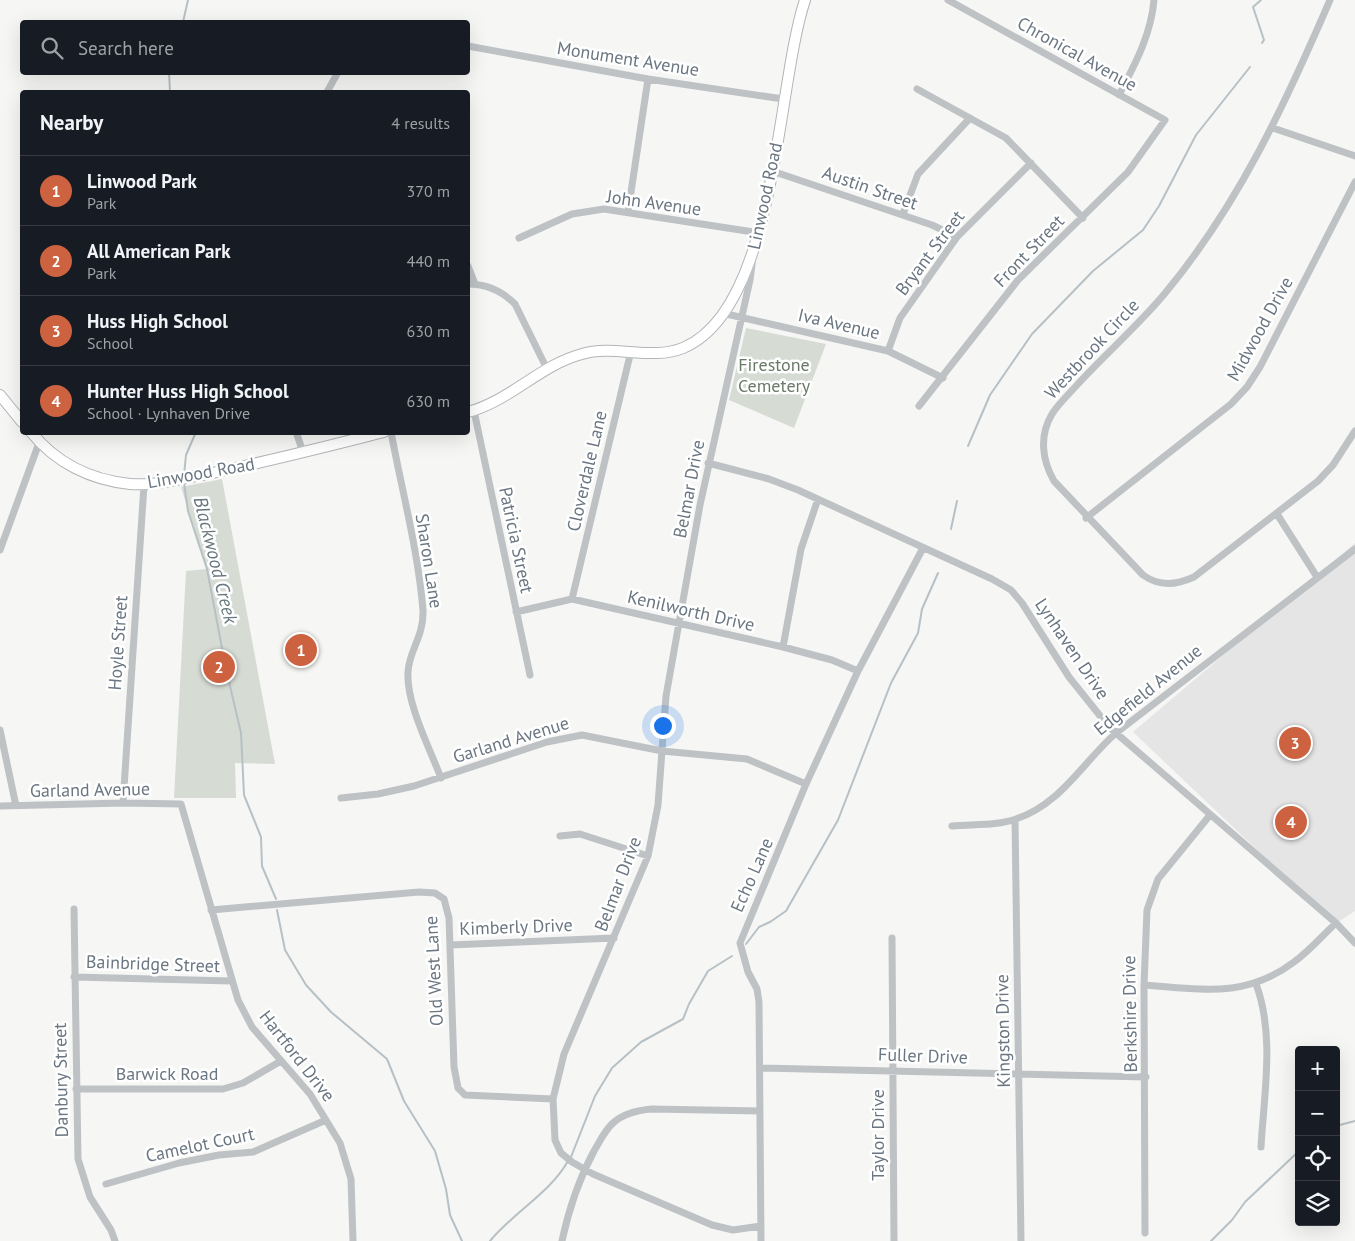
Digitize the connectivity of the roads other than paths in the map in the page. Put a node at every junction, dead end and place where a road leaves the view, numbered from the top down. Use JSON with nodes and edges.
{"nodes":[{"id":1,"x":805,"y":0,"type":"edge"},
{"id":2,"x":948,"y":0,"type":"edge"},
{"id":3,"x":1154,"y":0,"type":"edge"},
{"id":4,"x":1330,"y":0,"type":"edge"},
{"id":5,"x":470,"y":46,"type":"edge"},
{"id":6,"x":336,"y":75,"type":"edge"},
{"id":7,"x":648,"y":78,"type":"junction"},
{"id":8,"x":916,"y":89,"type":"dead end"},
{"id":9,"x":328,"y":90,"type":"edge"},
{"id":10,"x":1120,"y":95,"type":"junction"},
{"id":11,"x":784,"y":99,"type":"junction"},
{"id":12,"x":970,"y":118,"type":"junction"},
{"id":13,"x":1165,"y":120,"type":"joint"},
{"id":14,"x":1273,"y":128,"type":"junction"},
{"id":15,"x":1355,"y":156,"type":"edge"},
{"id":16,"x":1031,"y":163,"type":"junction"},
{"id":17,"x":772,"y":171,"type":"junction"},
{"id":18,"x":1355,"y":182,"type":"edge"},
{"id":19,"x":628,"y":212,"type":"junction"},
{"id":20,"x":903,"y":214,"type":"junction"},
{"id":21,"x":1083,"y":218,"type":"junction"},
{"id":22,"x":760,"y":234,"type":"junction"},
{"id":23,"x":520,"y":238,"type":"dead end"},
{"id":24,"x":957,"y":238,"type":"junction"},
{"id":25,"x":753,"y":254,"type":"junction"},
{"id":26,"x":471,"y":284,"type":"edge"},
{"id":27,"x":722,"y":313,"type":"junction"},
{"id":28,"x":742,"y":318,"type":"junction"},
{"id":29,"x":631,"y":351,"type":"junction"},
{"id":30,"x":888,"y":351,"type":"junction"},
{"id":31,"x":547,"y":369,"type":"junction"},
{"id":32,"x":943,"y":378,"type":"junction"},
{"id":33,"x":0,"y":395,"type":"edge"},
{"id":34,"x":919,"y":406,"type":"dead end"},
{"id":35,"x":470,"y":411,"type":"edge"},
{"id":36,"x":20,"y":418,"type":"edge"},
{"id":37,"x":1355,"y":431,"type":"edge"},
{"id":38,"x":33,"y":435,"type":"edge"},
{"id":39,"x":297,"y":435,"type":"edge"},
{"id":40,"x":372,"y":435,"type":"edge"},
{"id":41,"x":392,"y":435,"type":"edge"},
{"id":42,"x":40,"y":443,"type":"junction"},
{"id":43,"x":303,"y":452,"type":"junction"},
{"id":44,"x":708,"y":463,"type":"junction"},
{"id":45,"x":144,"y":485,"type":"junction"},
{"id":46,"x":818,"y":499,"type":"junction"},
{"id":47,"x":1277,"y":514,"type":"junction"},
{"id":48,"x":1086,"y":518,"type":"junction"},
{"id":49,"x":8,"y":526,"type":"junction"},
{"id":50,"x":0,"y":528,"type":"edge"},
{"id":51,"x":923,"y":548,"type":"junction"},
{"id":52,"x":1355,"y":549,"type":"edge"},
{"id":53,"x":0,"y":550,"type":"edge"},
{"id":54,"x":1317,"y":576,"type":"junction"},
{"id":55,"x":572,"y":599,"type":"junction"},
{"id":56,"x":516,"y":612,"type":"junction"},
{"id":57,"x":679,"y":624,"type":"junction"},
{"id":58,"x":783,"y":647,"type":"junction"},
{"id":59,"x":858,"y":671,"type":"junction"},
{"id":60,"x":530,"y":675,"type":"dead end"},
{"id":61,"x":0,"y":730,"type":"edge"},
{"id":62,"x":1116,"y":732,"type":"junction"},
{"id":63,"x":662,"y":751,"type":"junction"},
{"id":64,"x":441,"y":778,"type":"junction"},
{"id":65,"x":806,"y":784,"type":"junction"},
{"id":66,"x":341,"y":798,"type":"dead end"},
{"id":67,"x":122,"y":803,"type":"junction"},
{"id":68,"x":181,"y":804,"type":"joint"},
{"id":69,"x":0,"y":806,"type":"edge"},
{"id":70,"x":16,"y":806,"type":"junction"},
{"id":71,"x":1210,"y":815,"type":"junction"},
{"id":72,"x":1015,"y":820,"type":"junction"},
{"id":73,"x":952,"y":826,"type":"dead end"},
{"id":74,"x":560,"y":836,"type":"dead end"},
{"id":75,"x":648,"y":856,"type":"junction"},
{"id":76,"x":74,"y":909,"type":"dead end"},
{"id":77,"x":211,"y":910,"type":"junction"},
{"id":78,"x":1336,"y":922,"type":"junction"},
{"id":79,"x":614,"y":938,"type":"junction"},
{"id":80,"x":892,"y":938,"type":"dead end"},
{"id":81,"x":1355,"y":942,"type":"edge"},
{"id":82,"x":450,"y":945,"type":"junction"},
{"id":83,"x":74,"y":977,"type":"junction"},
{"id":84,"x":231,"y":981,"type":"junction"},
{"id":85,"x":1256,"y":984,"type":"junction"},
{"id":86,"x":1144,"y":985,"type":"junction"},
{"id":87,"x":282,"y":1062,"type":"junction"},
{"id":88,"x":760,"y":1068,"type":"junction"},
{"id":89,"x":893,"y":1070,"type":"junction"},
{"id":90,"x":1019,"y":1074,"type":"junction"},
{"id":91,"x":1146,"y":1077,"type":"junction"},
{"id":92,"x":76,"y":1089,"type":"junction"},
{"id":93,"x":553,"y":1099,"type":"junction"},
{"id":94,"x":760,"y":1111,"type":"junction"},
{"id":95,"x":326,"y":1120,"type":"junction"},
{"id":96,"x":1261,"y":1147,"type":"dead end"},
{"id":97,"x":583,"y":1170,"type":"junction"},
{"id":98,"x":106,"y":1184,"type":"dead end"},
{"id":99,"x":761,"y":1226,"type":"junction"},
{"id":100,"x":1145,"y":1234,"type":"dead end"},
{"id":101,"x":115,"y":1241,"type":"edge"},
{"id":102,"x":353,"y":1241,"type":"edge"},
{"id":103,"x":562,"y":1241,"type":"edge"},
{"id":104,"x":761,"y":1241,"type":"edge"},
{"id":105,"x":894,"y":1241,"type":"edge"},
{"id":106,"x":1021,"y":1241,"type":"edge"}],
"edges":[{"from":1,"to":11,"type":"main road","name":"Linwood Road"},
{"from":2,"to":10,"type":"street","name":"Chronical Avenue"},
{"from":3,"to":10,"type":"street"},
{"from":4,"to":14,"type":"street","name":"Westbrook Circle"},
{"from":5,"to":7,"type":"street","name":"Monument Avenue"},
{"from":6,"to":9,"type":"street"},
{"from":7,"to":11,"type":"street","name":"Monument Avenue"},
{"from":7,"to":19,"type":"street"},
{"from":8,"to":12,"type":"street"},
{"from":10,"to":13,"type":"street","name":"Chronical Avenue"},
{"from":11,"to":17,"type":"main road","name":"Linwood Road"},
{"from":12,"to":16,"type":"street"},
{"from":12,"to":20,"type":"street"},
{"from":13,"to":21,"type":"street","name":"Front Street"},
{"from":14,"to":15,"type":"street"},
{"from":14,"to":48,"type":"street","name":"Westbrook Circle"},
{"from":16,"to":21,"type":"street"},
{"from":16,"to":24,"type":"street","name":"Bryant Street"},
{"from":17,"to":20,"type":"street","name":"Austin Street"},
{"from":17,"to":22,"type":"main road","name":"Linwood Road"},
{"from":18,"to":48,"type":"street","name":"Midwood Drive"},
{"from":19,"to":22,"type":"street","name":"John Avenue"},
{"from":19,"to":23,"type":"street","name":"John Avenue"},
{"from":20,"to":24,"type":"street","name":"Austin Street"},
{"from":21,"to":32,"type":"street","name":"Front Street"},
{"from":22,"to":25,"type":"main road","name":"Linwood Road"},
{"from":24,"to":30,"type":"street","name":"Bryant Street"},
{"from":25,"to":27,"type":"main road","name":"Linwood Road"},
{"from":25,"to":28,"type":"street","name":"Belmar Drive"},
{"from":26,"to":31,"type":"street"},
{"from":27,"to":28,"type":"street","name":"Iva Avenue"},
{"from":27,"to":29,"type":"main road","name":"Linwood Road"},
{"from":28,"to":30,"type":"street","name":"Iva Avenue"},
{"from":28,"to":44,"type":"street","name":"Belmar Drive"},
{"from":29,"to":31,"type":"main road","name":"Linwood Road"},
{"from":29,"to":55,"type":"street","name":"Cloverdale Lane"},
{"from":30,"to":32,"type":"street","name":"Iva Avenue"},
{"from":31,"to":35,"type":"main road","name":"Linwood Road"},
{"from":32,"to":34,"type":"street","name":"Front Street"},
{"from":33,"to":36,"type":"main road"},
{"from":35,"to":56,"type":"street","name":"Patricia Street"},
{"from":37,"to":47,"type":"street","name":"Westbrook Circle"},
{"from":38,"to":42,"type":"main road","name":"Linwood Road"},
{"from":39,"to":43,"type":"street"},
{"from":40,"to":43,"type":"main road","name":"Linwood Road"},
{"from":41,"to":64,"type":"street","name":"Sharon Lane"},
{"from":42,"to":45,"type":"main road","name":"Linwood Road"},
{"from":42,"to":49,"type":"street"},
{"from":43,"to":45,"type":"main road","name":"Linwood Road"},
{"from":44,"to":46,"type":"street","name":"Lynhaven Drive"},
{"from":44,"to":57,"type":"street","name":"Belmar Drive"},
{"from":45,"to":67,"type":"street","name":"Hoyle Street"},
{"from":46,"to":51,"type":"street","name":"Lynhaven Drive"},
{"from":46,"to":58,"type":"street"},
{"from":47,"to":48,"type":"street","name":"Westbrook Circle"},
{"from":47,"to":54,"type":"street"},
{"from":49,"to":50,"type":"street"},
{"from":49,"to":53,"type":"street"},
{"from":51,"to":59,"type":"street","name":"Echo Lane"},
{"from":51,"to":62,"type":"street","name":"Lynhaven Drive"},
{"from":52,"to":54,"type":"street","name":"Edgefield Avenue"},
{"from":54,"to":62,"type":"street","name":"Edgefield Avenue"},
{"from":55,"to":56,"type":"street","name":"Kenilworth Drive"},
{"from":55,"to":57,"type":"street","name":"Kenilworth Drive"},
{"from":56,"to":60,"type":"street","name":"Patricia Street"},
{"from":57,"to":58,"type":"street","name":"Kenilworth Drive"},
{"from":57,"to":63,"type":"street","name":"Belmar Drive"},
{"from":58,"to":59,"type":"street","name":"Kenilworth Drive"},
{"from":59,"to":65,"type":"street","name":"Echo Lane"},
{"from":61,"to":70,"type":"street"},
{"from":62,"to":71,"type":"street","name":"Lynhaven Drive"},
{"from":62,"to":72,"type":"street","name":"Edgefield Avenue"},
{"from":63,"to":64,"type":"street","name":"Garland Avenue"},
{"from":63,"to":65,"type":"street","name":"Garland Avenue"},
{"from":63,"to":75,"type":"street","name":"Belmar Drive"},
{"from":64,"to":66,"type":"street","name":"Garland Avenue"},
{"from":65,"to":88,"type":"street","name":"Echo Lane"},
{"from":67,"to":68,"type":"street","name":"Garland Avenue"},
{"from":67,"to":70,"type":"street","name":"Garland Avenue"},
{"from":68,"to":77,"type":"street","name":"Hartford Drive"},
{"from":69,"to":70,"type":"street","name":"Garland Avenue"},
{"from":71,"to":78,"type":"street","name":"Lynhaven Drive"},
{"from":71,"to":86,"type":"street","name":"Berkshire Drive"},
{"from":72,"to":73,"type":"street","name":"Edgefield Avenue"},
{"from":72,"to":90,"type":"street","name":"Kingston Drive"},
{"from":74,"to":75,"type":"street"},
{"from":75,"to":79,"type":"street","name":"Belmar Drive"},
{"from":76,"to":83,"type":"street","name":"Danbury Street"},
{"from":77,"to":82,"type":"street","name":"Old West Lane"},
{"from":77,"to":84,"type":"street","name":"Hartford Drive"},
{"from":78,"to":81,"type":"street","name":"Lynhaven Drive"},
{"from":78,"to":85,"type":"street"},
{"from":79,"to":82,"type":"street","name":"Kimberly Drive"},
{"from":79,"to":93,"type":"street","name":"Belmar Drive"},
{"from":80,"to":89,"type":"street","name":"Taylor Drive"},
{"from":82,"to":93,"type":"street","name":"Old West Lane"},
{"from":83,"to":84,"type":"street","name":"Bainbridge Street"},
{"from":83,"to":92,"type":"street","name":"Danbury Street"},
{"from":84,"to":87,"type":"street","name":"Hartford Drive"},
{"from":85,"to":86,"type":"street"},
{"from":85,"to":96,"type":"street"},
{"from":86,"to":91,"type":"street","name":"Berkshire Drive"},
{"from":87,"to":92,"type":"street","name":"Barwick Road"},
{"from":87,"to":95,"type":"street","name":"Hartford Drive"},
{"from":88,"to":89,"type":"street","name":"Fuller Drive"},
{"from":88,"to":94,"type":"street","name":"Echo Lane"},
{"from":89,"to":90,"type":"street","name":"Fuller Drive"},
{"from":89,"to":105,"type":"street","name":"Taylor Drive"},
{"from":90,"to":91,"type":"street","name":"Fuller Drive"},
{"from":90,"to":106,"type":"street","name":"Kingston Drive"},
{"from":91,"to":100,"type":"street","name":"Berkshire Drive"},
{"from":92,"to":101,"type":"street","name":"Danbury Street"},
{"from":93,"to":97,"type":"street","name":"Belmar Drive"},
{"from":94,"to":97,"type":"street"},
{"from":94,"to":99,"type":"street","name":"Echo Lane"},
{"from":95,"to":98,"type":"street","name":"Camelot Court"},
{"from":95,"to":102,"type":"street","name":"Hartford Drive"},
{"from":97,"to":99,"type":"street","name":"Belmar Drive"},
{"from":97,"to":103,"type":"street"},
{"from":99,"to":104,"type":"street","name":"Echo Lane"}]}
